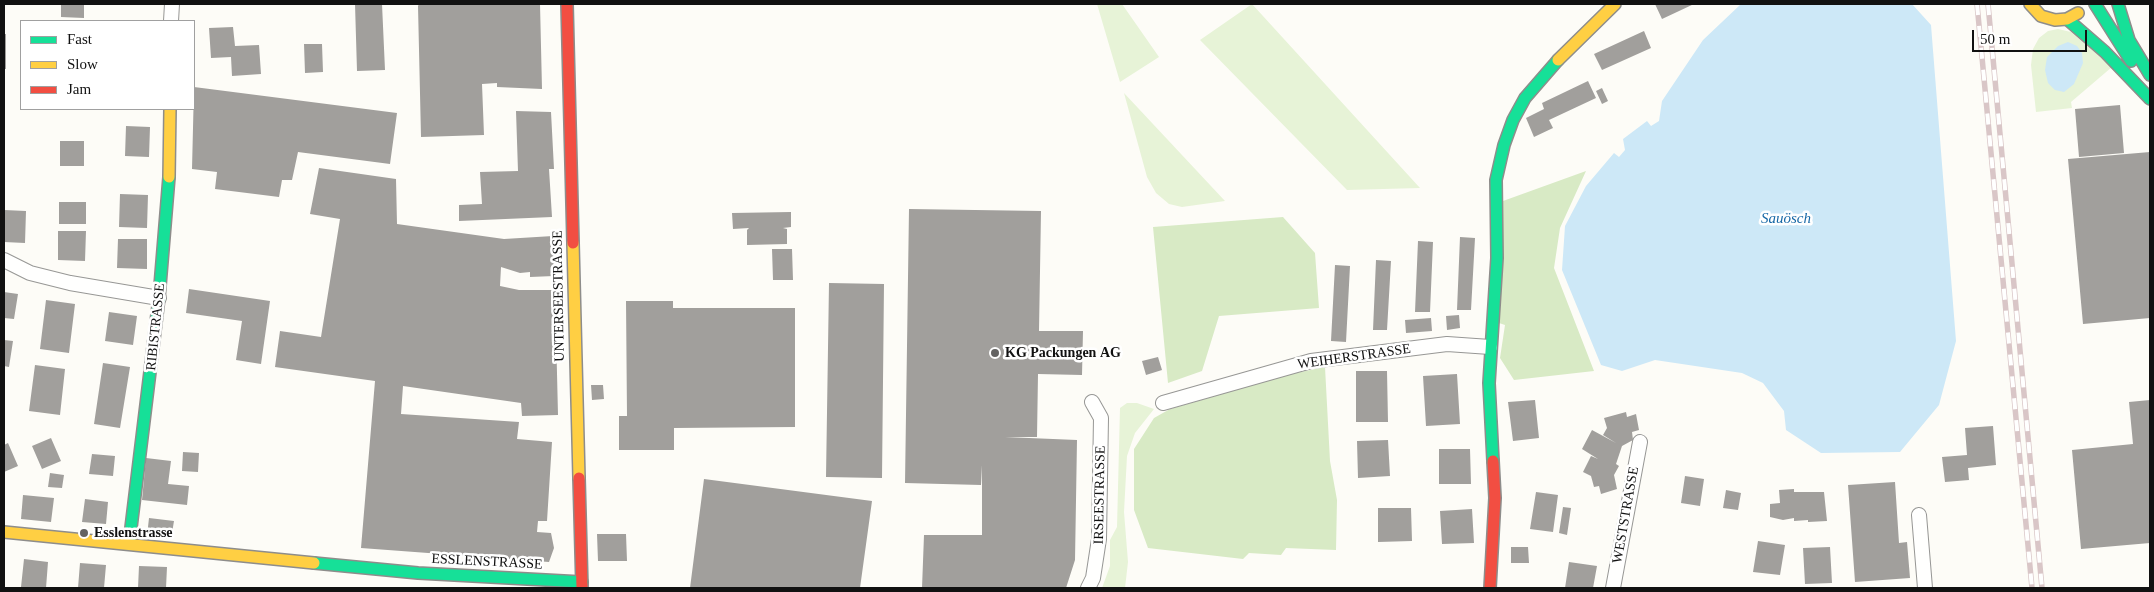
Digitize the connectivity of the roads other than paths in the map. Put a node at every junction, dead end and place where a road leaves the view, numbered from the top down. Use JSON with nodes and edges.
{"nodes":[{"id":1,"x":172,"y":4,"type":"edge"},
{"id":2,"x":567,"y":4,"type":"edge"},
{"id":3,"x":1615,"y":4,"type":"edge"},
{"id":4,"x":2030,"y":4,"type":"edge"},
{"id":5,"x":2086,"y":4,"type":"edge"},
{"id":6,"x":2095,"y":4,"type":"edge"},
{"id":7,"x":2118,"y":4,"type":"edge"},
{"id":8,"x":2067,"y":19,"type":"junction"},
{"id":9,"x":171,"y":20,"type":"edge"},
{"id":10,"x":2150,"y":75,"type":"edge"},
{"id":11,"x":2150,"y":84,"type":"edge"},
{"id":12,"x":2150,"y":99,"type":"edge"},
{"id":13,"x":170,"y":110,"type":"edge"},
{"id":14,"x":4,"y":260,"type":"edge"},
{"id":15,"x":159,"y":298,"type":"junction"},
{"id":16,"x":1490,"y":347,"type":"junction"},
{"id":17,"x":1092,"y":402,"type":"dead end"},
{"id":18,"x":1163,"y":403,"type":"dead end"},
{"id":19,"x":1640,"y":442,"type":"dead end"},
{"id":20,"x":1919,"y":515,"type":"dead end"},
{"id":21,"x":4,"y":532,"type":"edge"},
{"id":22,"x":128,"y":544,"type":"junction"},
{"id":23,"x":582,"y":585,"type":"edge"},
{"id":24,"x":1088,"y":588,"type":"edge"},
{"id":25,"x":1490,"y":588,"type":"edge"},
{"id":26,"x":1613,"y":588,"type":"edge"},
{"id":27,"x":1925,"y":588,"type":"edge"}],
"edges":[{"from":1,"to":9,"type":"street"},
{"from":2,"to":23,"type":"main road","name":"UNTERSEESTRASSE"},
{"from":3,"to":16,"type":"main road"},
{"from":4,"to":8,"type":"main road"},
{"from":5,"to":8,"type":"main road"},
{"from":6,"to":11,"type":"main road"},
{"from":7,"to":10,"type":"main road"},
{"from":8,"to":12,"type":"main road"},
{"from":13,"to":15,"type":"main road","name":"RIBISTRASSE"},
{"from":14,"to":15,"type":"street"},
{"from":15,"to":22,"type":"main road","name":"RIBISTRASSE"},
{"from":16,"to":18,"type":"street","name":"WEIHERSTRASSE"},
{"from":16,"to":25,"type":"main road"},
{"from":17,"to":24,"type":"street","name":"IRSEESTRASSE"},
{"from":19,"to":26,"type":"street","name":"WESTSTRASSE"},
{"from":20,"to":27,"type":"street"},
{"from":21,"to":22,"type":"main road","name":"ESSLENSTRASSE"},
{"from":22,"to":23,"type":"main road","name":"ESSLENSTRASSE"}]}
